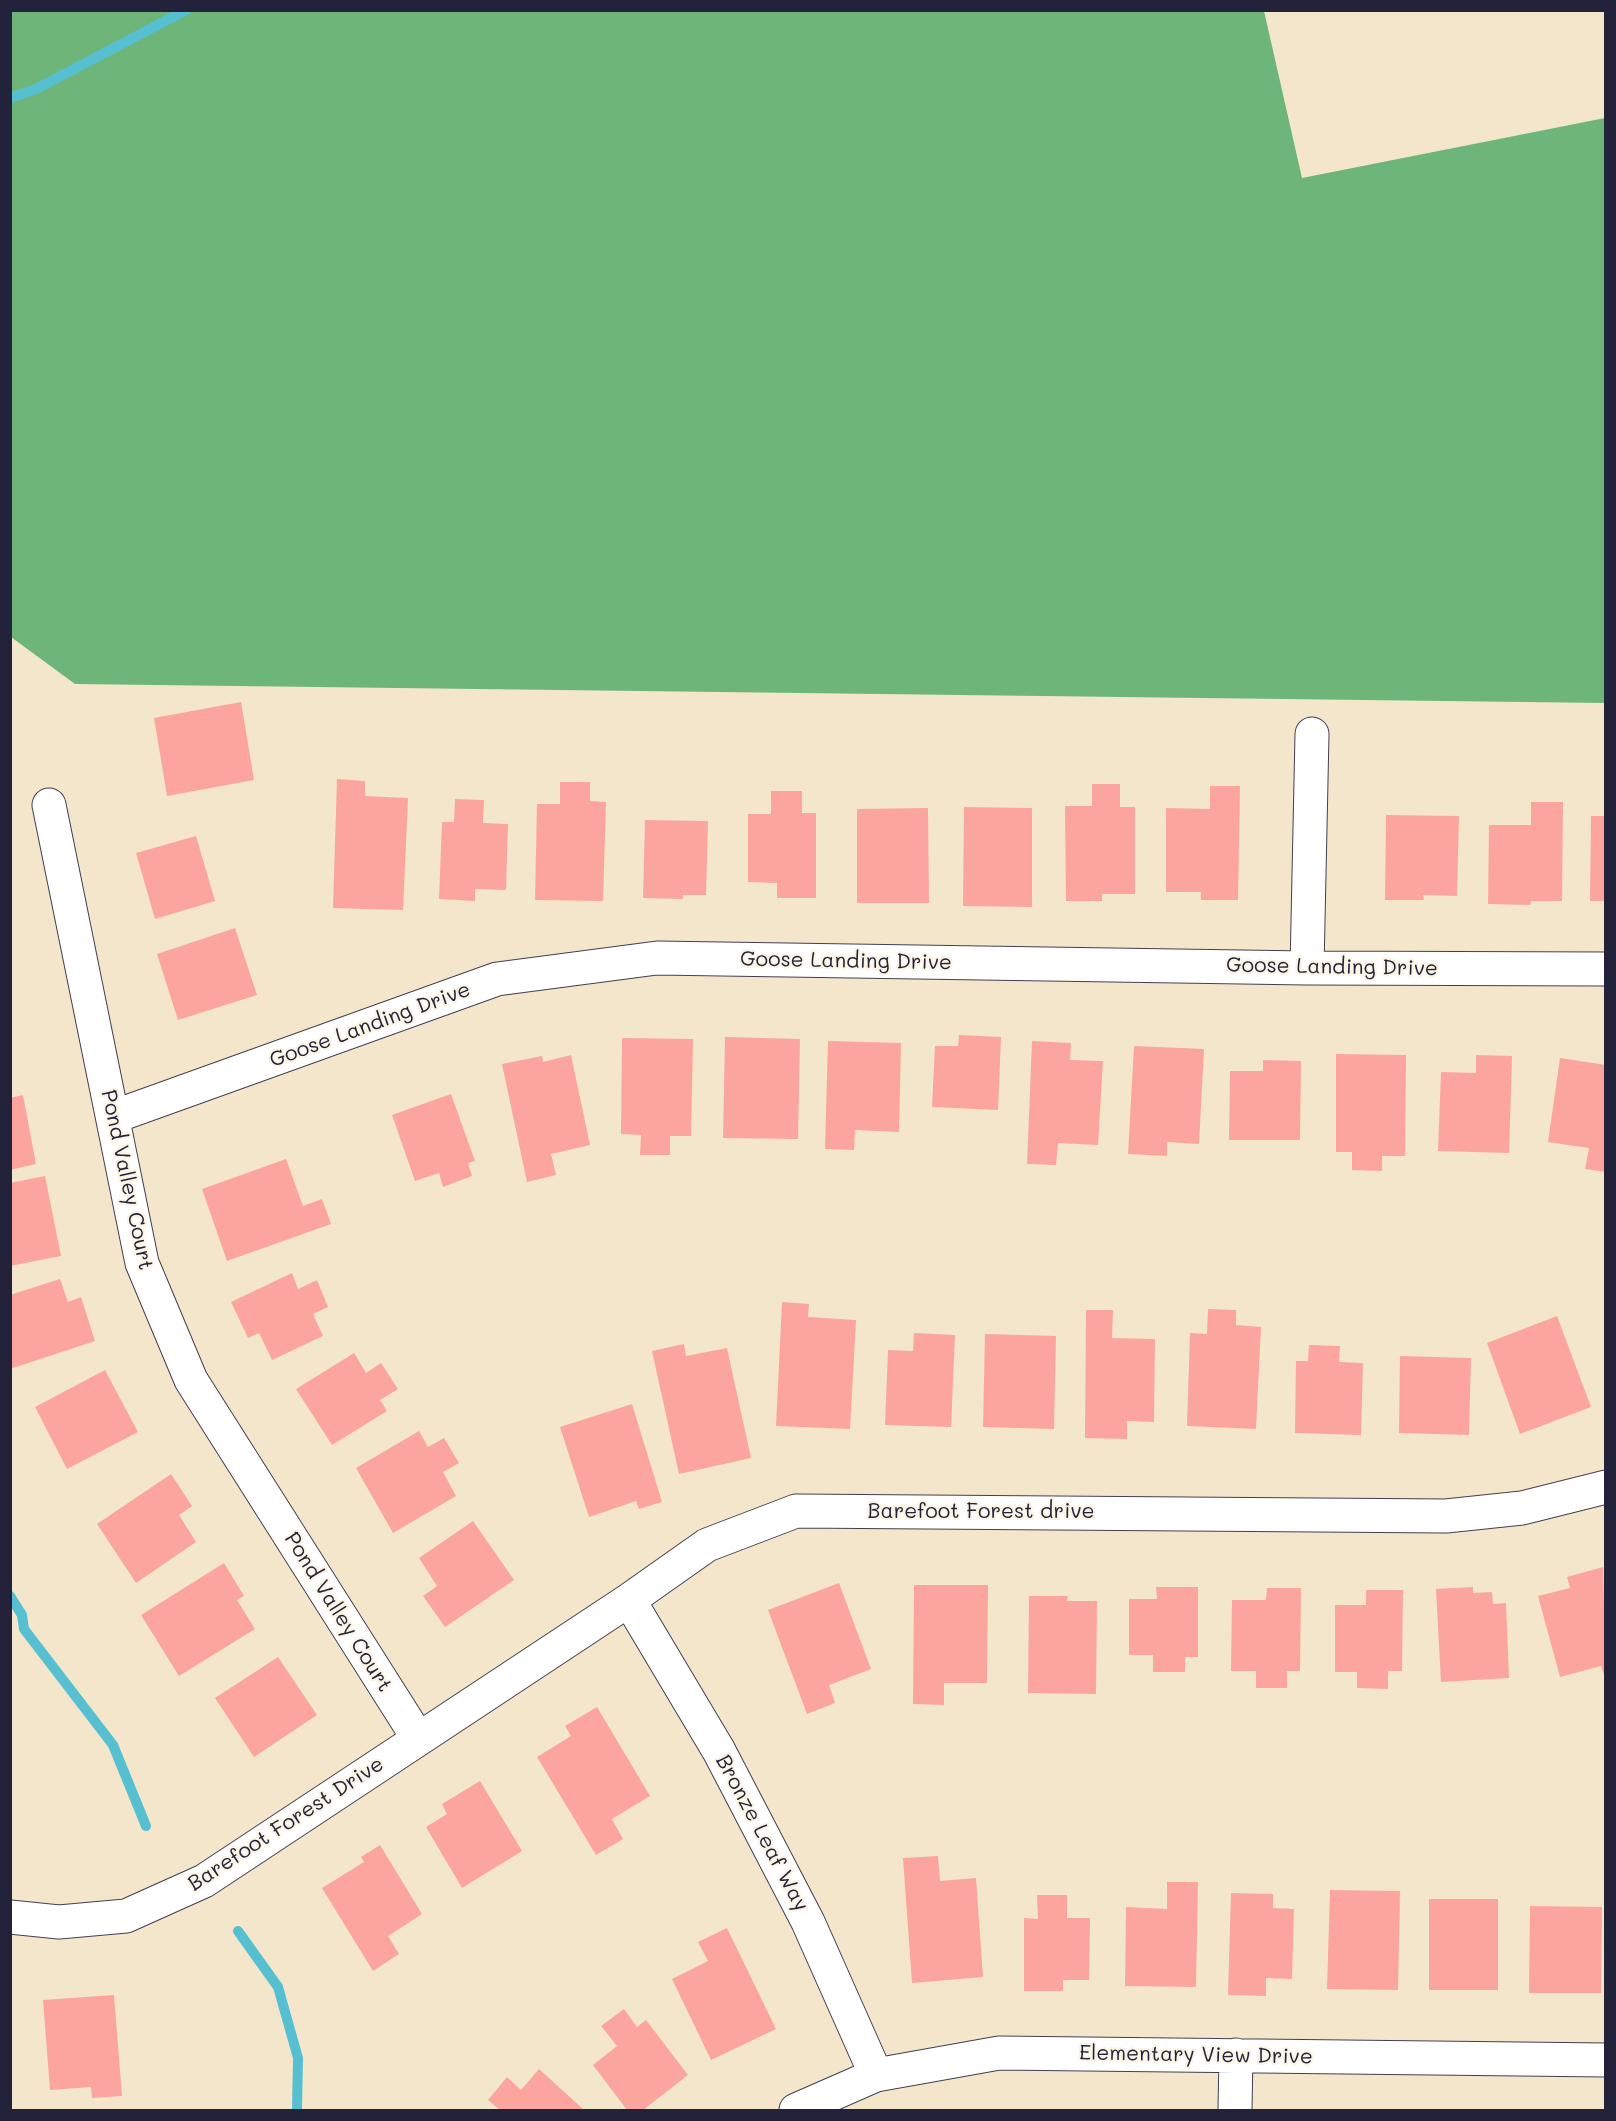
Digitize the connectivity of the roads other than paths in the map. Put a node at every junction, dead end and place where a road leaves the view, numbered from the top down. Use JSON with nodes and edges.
{"nodes":[{"id":1,"x":1312,"y":734,"type":"dead end"},
{"id":2,"x":49,"y":805,"type":"dead end"},
{"id":3,"x":1307,"y":968,"type":"junction"},
{"id":4,"x":1605,"y":969,"type":"edge"},
{"id":5,"x":113,"y":1117,"type":"junction"},
{"id":6,"x":1605,"y":1487,"type":"edge"},
{"id":7,"x":629,"y":1600,"type":"junction"},
{"id":8,"x":418,"y":1738,"type":"junction"},
{"id":9,"x":10,"y":1917,"type":"edge"},
{"id":10,"x":1236,"y":2055,"type":"junction"},
{"id":11,"x":1605,"y":2060,"type":"edge"},
{"id":12,"x":876,"y":2075,"type":"junction"},
{"id":13,"x":796,"y":2110,"type":"edge"},
{"id":14,"x":1235,"y":2110,"type":"edge"}],
"edges":[{"from":1,"to":3,"type":"street"},
{"from":2,"to":5,"type":"street","name":"Pond Valley Court"},
{"from":3,"to":4,"type":"street","name":"Goose Landing Drive"},
{"from":3,"to":5,"type":"street","name":"Goose Landing Drive"},
{"from":5,"to":8,"type":"street","name":"Pond Valley Court"},
{"from":6,"to":7,"type":"street","name":"Barefoot Forest drive"},
{"from":7,"to":8,"type":"street","name":"Barefoot Forest drive"},
{"from":7,"to":12,"type":"street","name":"Bronze Leaf Way"},
{"from":8,"to":9,"type":"street","name":"Barefoot Forest Drive"},
{"from":10,"to":11,"type":"street","name":"Elementary View Drive"},
{"from":10,"to":12,"type":"street","name":"Elementary View Drive"},
{"from":10,"to":14,"type":"street"},
{"from":12,"to":13,"type":"street","name":"Elementary View Drive"}]}
